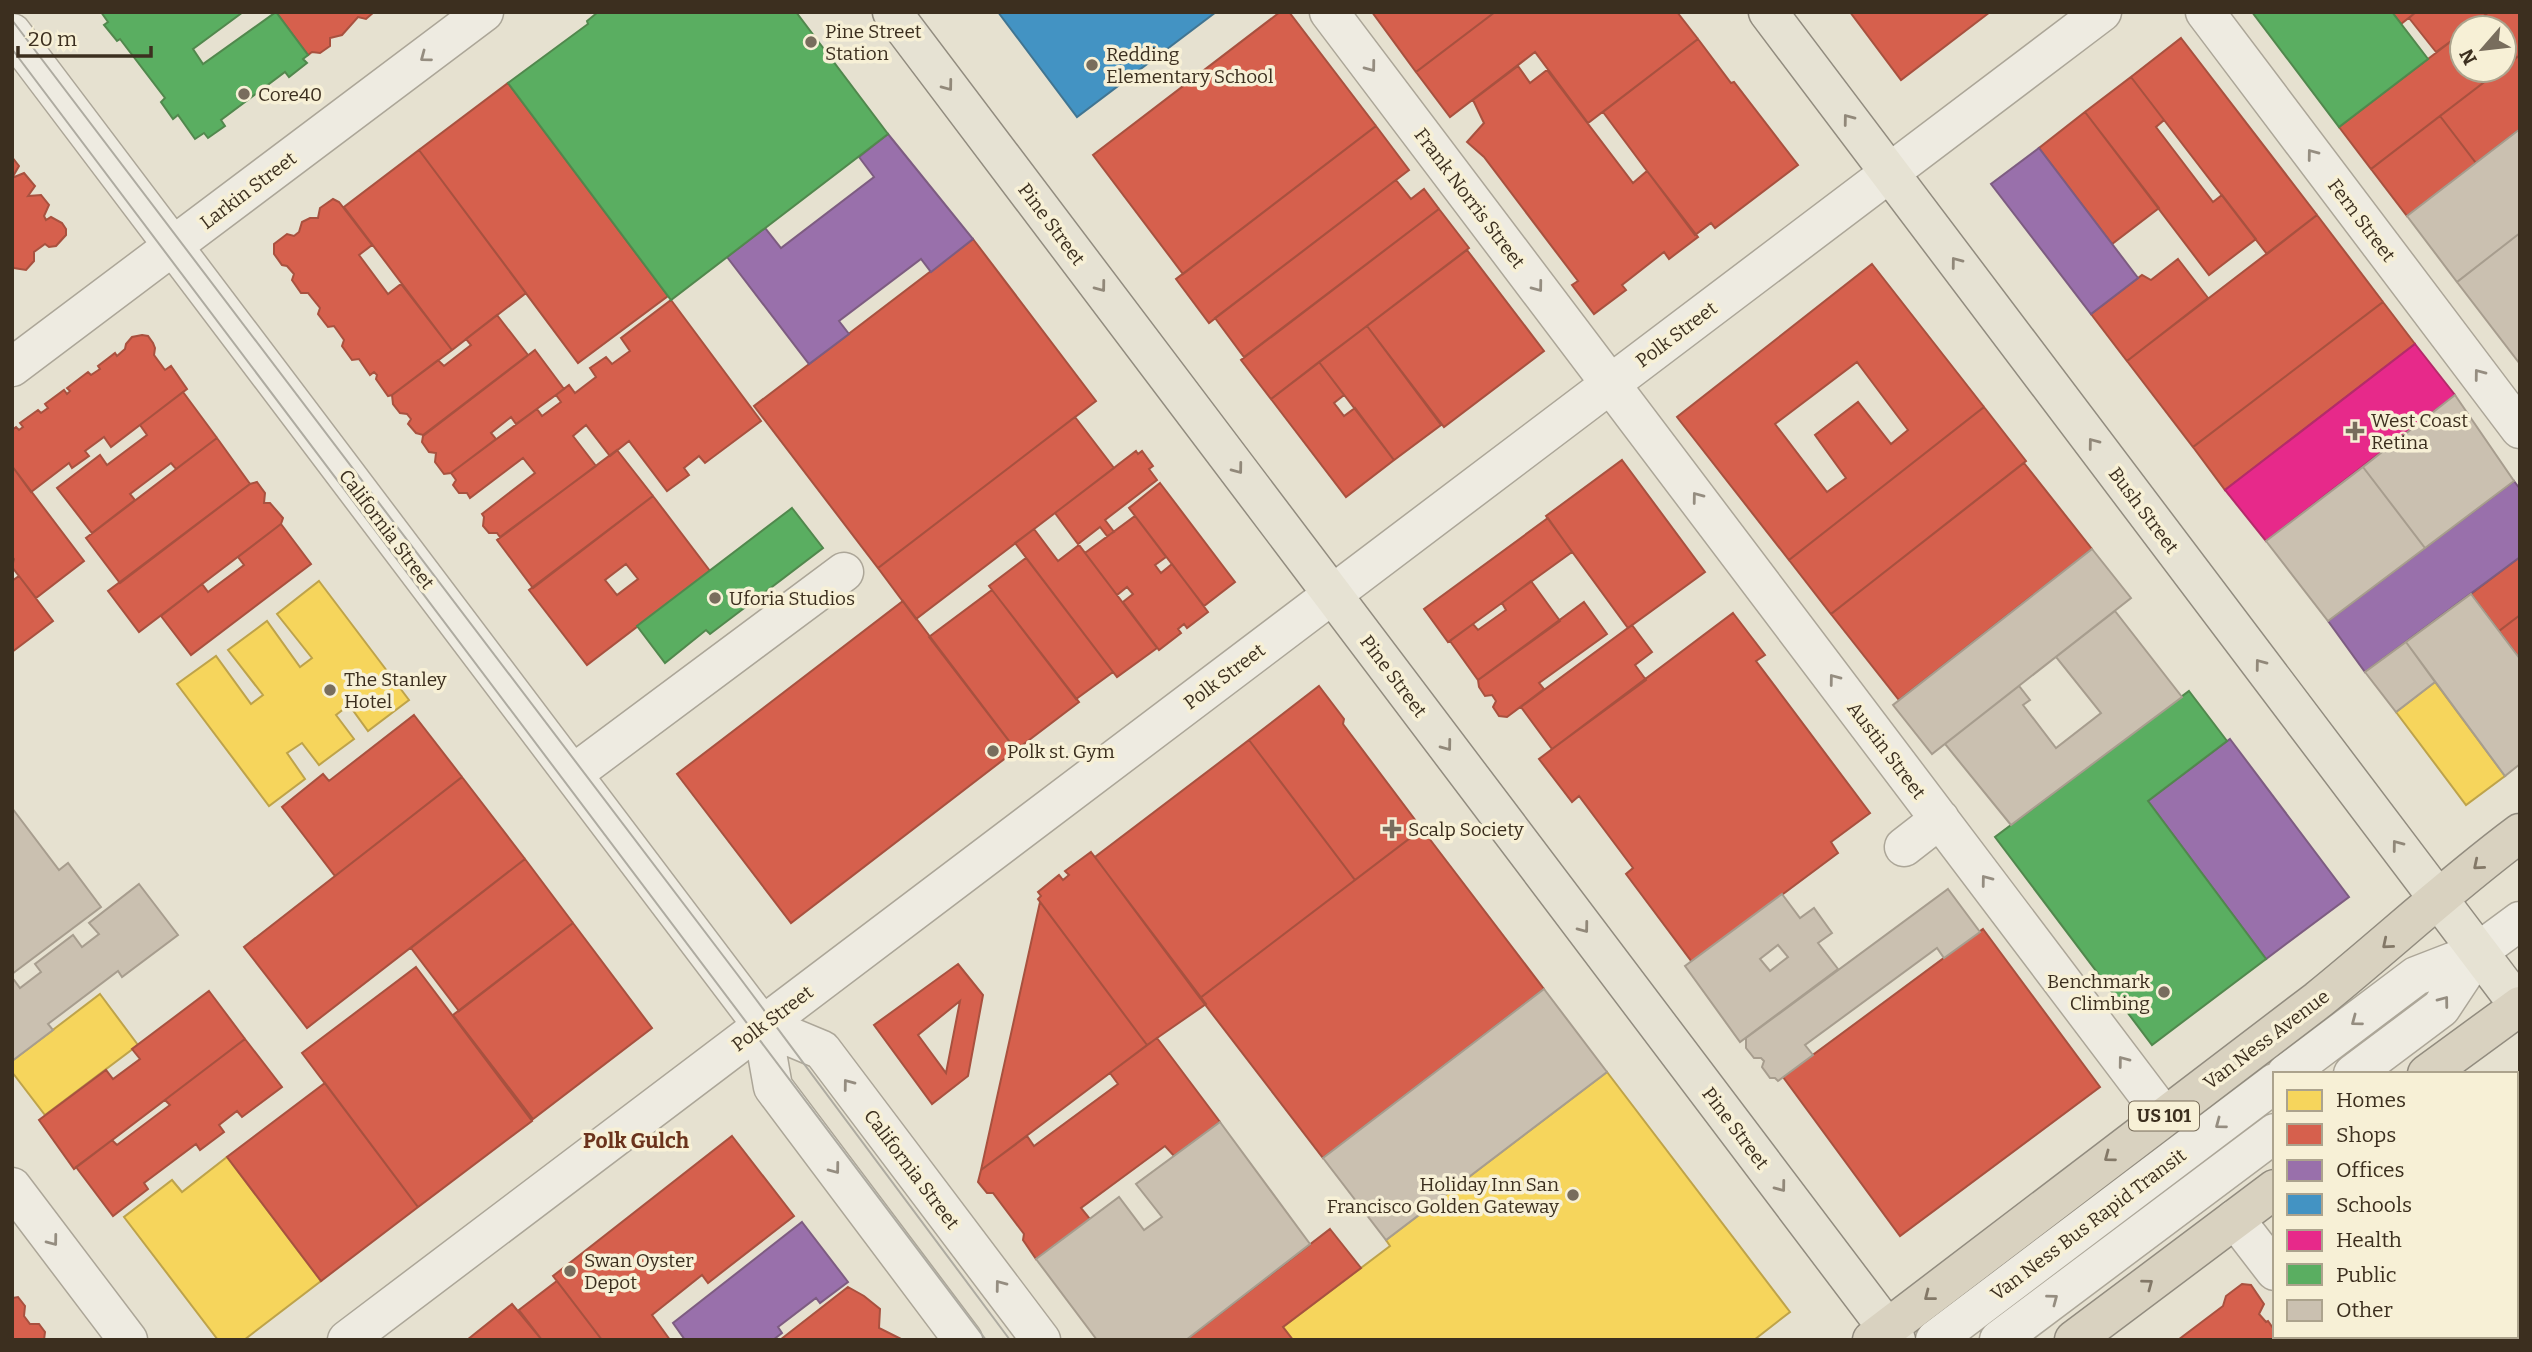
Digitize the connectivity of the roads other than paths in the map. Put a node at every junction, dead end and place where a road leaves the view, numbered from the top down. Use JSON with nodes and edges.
{"nodes":[{"id":1,"x":484,"y":12,"type":"edge"},
{"id":2,"x":892,"y":12,"type":"edge"},
{"id":3,"x":1329,"y":12,"type":"edge"},
{"id":4,"x":1768,"y":12,"type":"edge"},
{"id":5,"x":2102,"y":12,"type":"edge"},
{"id":6,"x":2205,"y":12,"type":"edge"},
{"id":7,"x":12,"y":33,"type":"edge"},
{"id":8,"x":1889,"y":173,"type":"junction"},
{"id":9,"x":172,"y":246,"type":"junction"},
{"id":10,"x":12,"y":367,"type":"edge"},
{"id":11,"x":1611,"y":384,"type":"junction"},
{"id":12,"x":2520,"y":429,"type":"edge"},
{"id":13,"x":844,"y":572,"type":"dead end"},
{"id":14,"x":1332,"y":594,"type":"junction"},
{"id":15,"x":573,"y":774,"type":"junction"},
{"id":16,"x":1940,"y":819,"type":"junction"},
{"id":17,"x":2520,"y":833,"type":"edge"},
{"id":18,"x":1904,"y":847,"type":"dead end"},
{"id":19,"x":2438,"y":900,"type":"junction"},
{"id":20,"x":2520,"y":920,"type":"edge"},
{"id":21,"x":2478,"y":952,"type":"junction"},
{"id":22,"x":2520,"y":1006,"type":"edge"},
{"id":23,"x":762,"y":1025,"type":"junction"},
{"id":24,"x":2289,"y":1072,"type":"edge"},
{"id":25,"x":2356,"y":1072,"type":"edge"},
{"id":26,"x":2430,"y":1072,"type":"edge"},
{"id":27,"x":2273,"y":1085,"type":"edge"},
{"id":28,"x":2164,"y":1116,"type":"junction"},
{"id":29,"x":2273,"y":1134,"type":"edge"},
{"id":30,"x":12,"y":1187,"type":"edge"},
{"id":31,"x":2273,"y":1190,"type":"edge"},
{"id":32,"x":2235,"y":1219,"type":"junction"},
{"id":33,"x":2273,"y":1268,"type":"edge"},
{"id":34,"x":1885,"y":1336,"type":"edge"},
{"id":35,"x":128,"y":1340,"type":"edge"},
{"id":36,"x":347,"y":1340,"type":"edge"},
{"id":37,"x":963,"y":1340,"type":"edge"},
{"id":38,"x":1041,"y":1340,"type":"edge"},
{"id":39,"x":1935,"y":1340,"type":"edge"},
{"id":40,"x":1999,"y":1340,"type":"edge"},
{"id":41,"x":2074,"y":1340,"type":"edge"}],
"edges":[{"from":1,"to":9,"type":"street","name":"Larkin Street","one_way":true},
{"from":2,"to":14,"type":"main road","name":"Pine Street","one_way":true},
{"from":3,"to":11,"type":"street","name":"Frank Norris Street","one_way":true},
{"from":8,"to":4,"type":"main road","name":"Bush Street","one_way":true},
{"from":5,"to":8,"type":"street","name":"Polk Street"},
{"from":12,"to":6,"type":"street","name":"Fern Street","one_way":true},
{"from":7,"to":9,"type":"street","name":"California Street"},
{"from":8,"to":11,"type":"street","name":"Polk Street"},
{"from":19,"to":8,"type":"main road","name":"Bush Street","one_way":true},
{"from":9,"to":10,"type":"street","name":"Larkin Street"},
{"from":9,"to":15,"type":"street","name":"California Street"},
{"from":11,"to":14,"type":"street","name":"Polk Street"},
{"from":16,"to":11,"type":"street","name":"Austin Street","one_way":true},
{"from":13,"to":15,"type":"street"},
{"from":14,"to":23,"type":"street","name":"Polk Street"},
{"from":14,"to":34,"type":"main road","name":"Pine Street","one_way":true},
{"from":15,"to":23,"type":"street","name":"California Street"},
{"from":16,"to":18,"type":"street"},
{"from":28,"to":16,"type":"street","name":"Austin Street","one_way":true},
{"from":17,"to":19,"type":"highway","name":"Van Ness Avenue","number":"US 101","one_way":true},
{"from":19,"to":21,"type":"main road","name":"Bush Street"},
{"from":19,"to":28,"type":"highway","name":"Van Ness Avenue","number":"US 101","one_way":true},
{"from":20,"to":21,"type":"street"},
{"from":21,"to":22,"type":"main road","name":"Bush Street"},
{"from":21,"to":24,"type":"street","one_way":true},
{"from":25,"to":21,"type":"street","one_way":true},
{"from":22,"to":26,"type":"highway"},
{"from":23,"to":36,"type":"street","name":"Polk Street"},
{"from":23,"to":37,"type":"street","name":"California Street","one_way":true},
{"from":38,"to":23,"type":"street","name":"California Street","one_way":true},
{"from":27,"to":39,"type":"street","name":"Van Ness Bus Rapid Transit","one_way":true},
{"from":28,"to":34,"type":"highway","name":"Van Ness Avenue","number":"US 101","one_way":true},
{"from":40,"to":29,"type":"street","name":"Van Ness Bus Rapid Transit","one_way":true},
{"from":30,"to":35,"type":"street","one_way":true},
{"from":31,"to":32,"type":"highway"},
{"from":32,"to":33,"type":"street"},
{"from":41,"to":32,"type":"highway","one_way":true}]}
